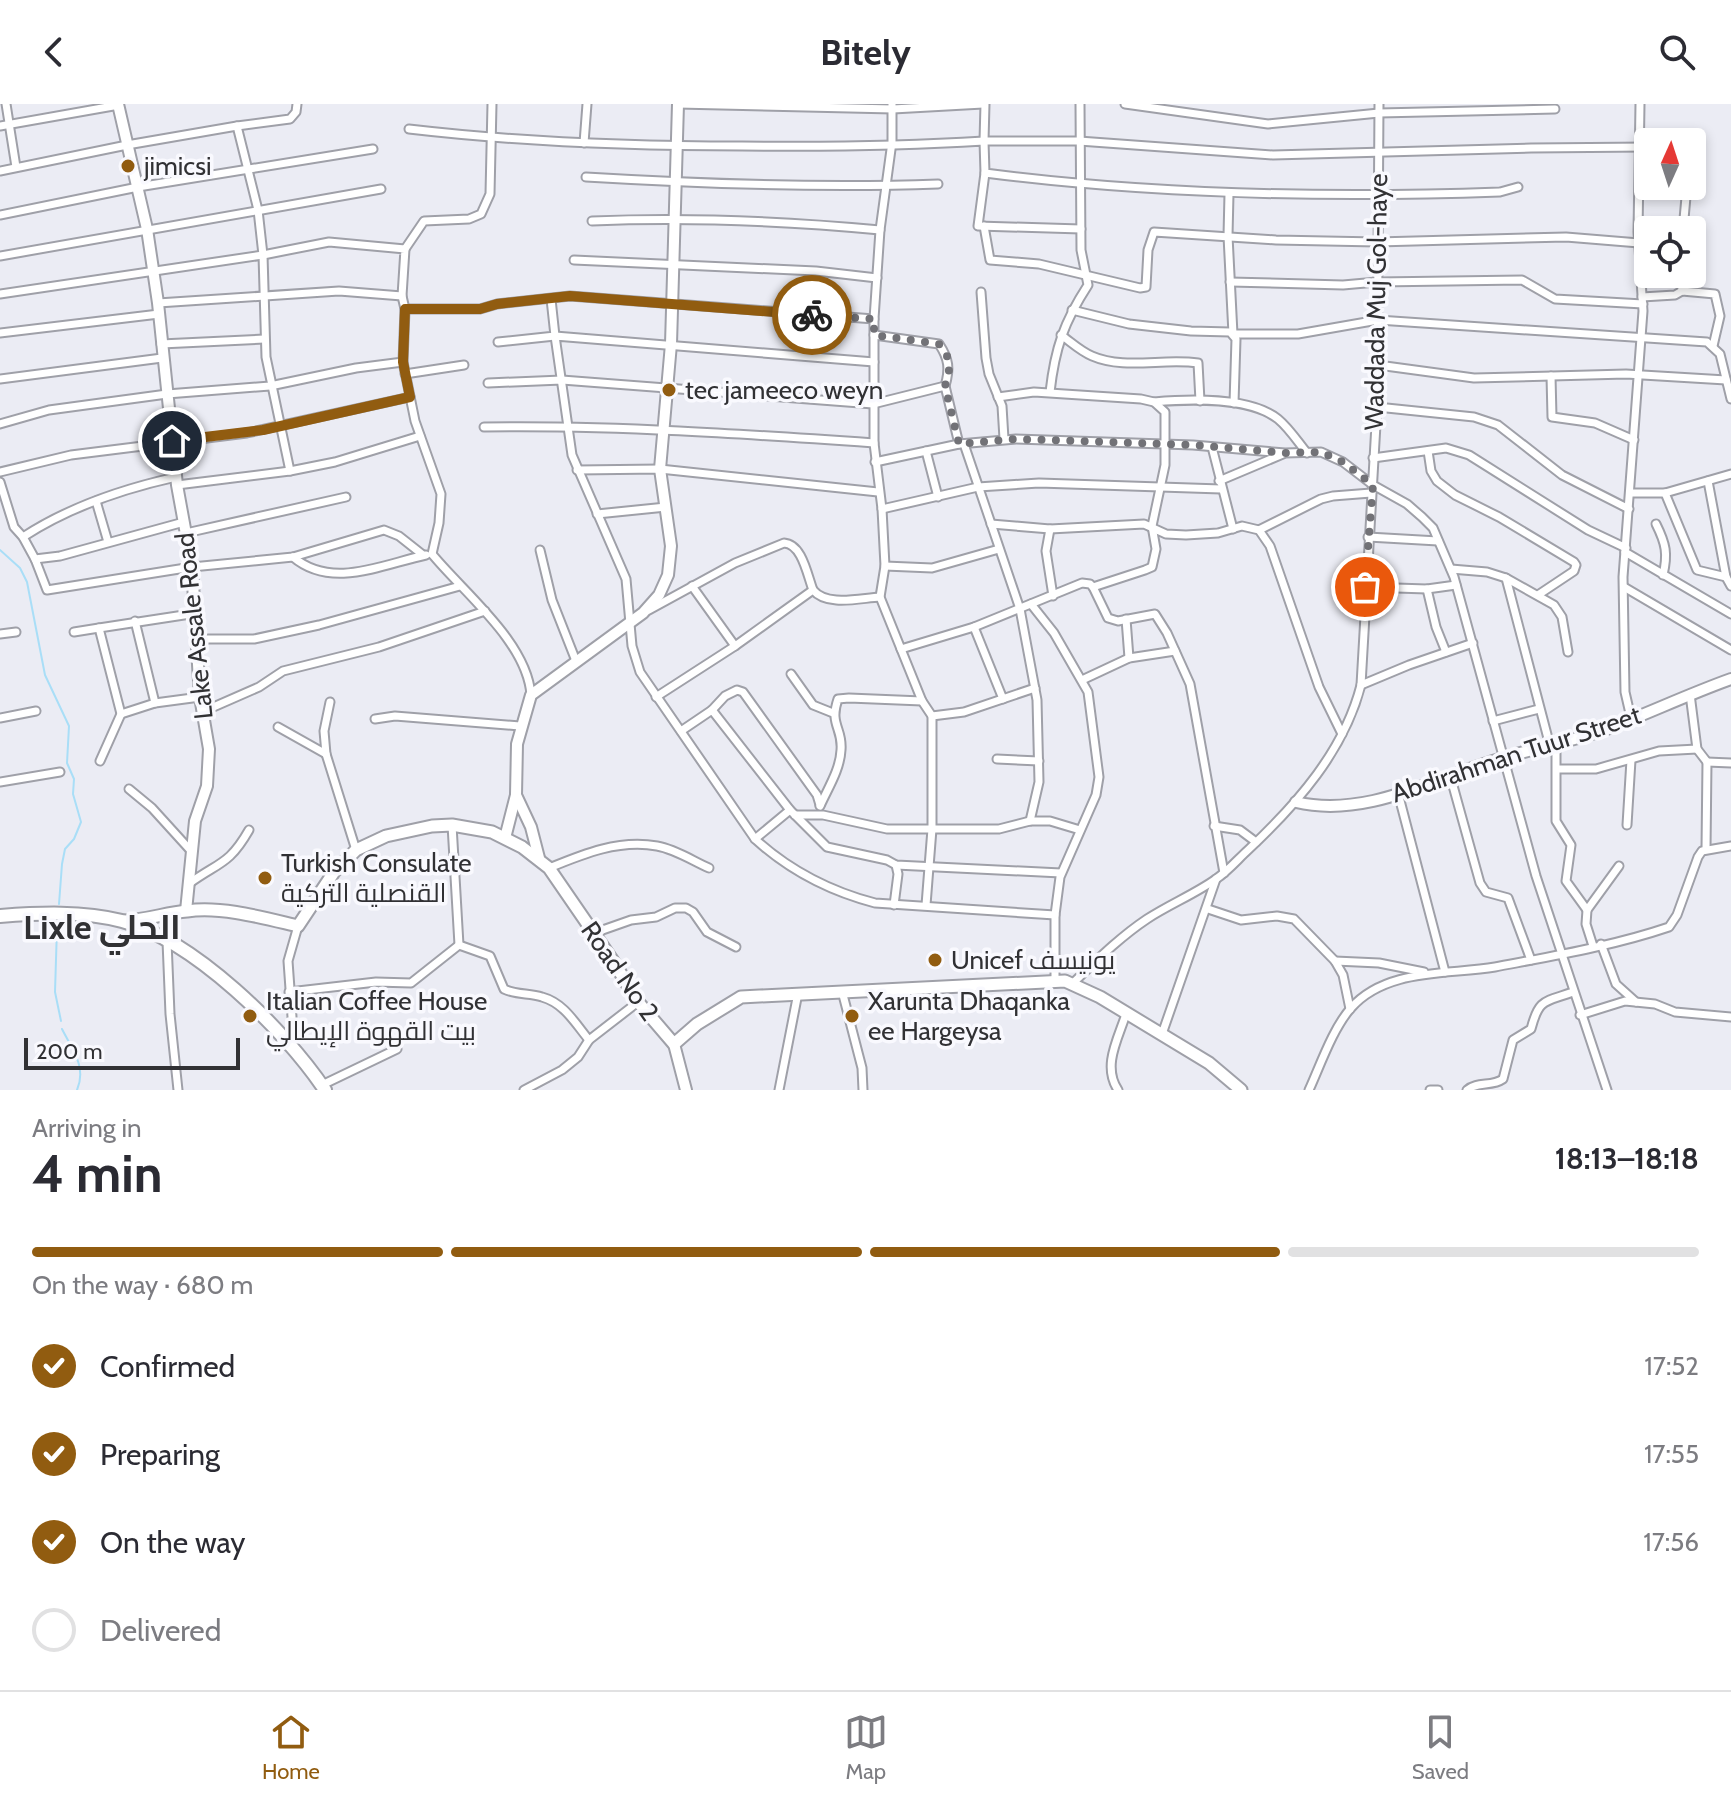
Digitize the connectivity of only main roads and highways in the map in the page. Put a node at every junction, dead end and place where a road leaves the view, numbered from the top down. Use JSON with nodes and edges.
{"nodes":[{"id":1,"x":0,"y":916,"type":"edge"},
{"id":2,"x":170,"y":916,"type":"junction"},
{"id":3,"x":121,"y":921,"type":"junction"},
{"id":4,"x":167,"y":939,"type":"junction"},
{"id":5,"x":323,"y":1088,"type":"edge"},
{"id":6,"x":1241,"y":1090,"type":"edge"}],
"edges":[{"from":1,"to":3,"type":"highway"},
{"from":2,"to":3,"type":"main road"},
{"from":2,"to":4,"type":"highway"},
{"from":2,"to":6,"type":"main road","name":"Road No 2"},
{"from":3,"to":4,"type":"highway"},
{"from":4,"to":5,"type":"highway"}]}
